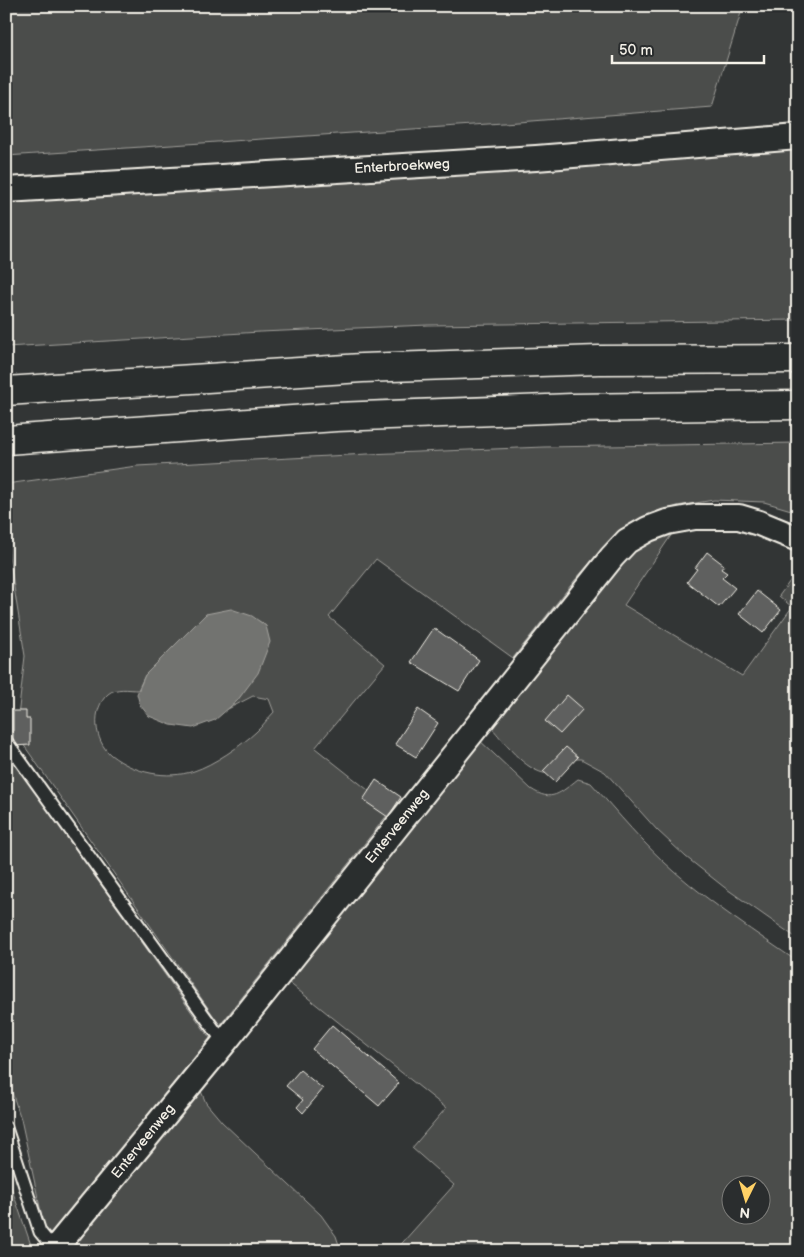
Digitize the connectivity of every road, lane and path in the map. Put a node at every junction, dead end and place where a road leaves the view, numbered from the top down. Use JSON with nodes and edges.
{"nodes":[{"id":1,"x":798,"y":137,"type":"edge"},
{"id":2,"x":6,"y":190,"type":"edge"},
{"id":3,"x":798,"y":359,"type":"edge"},
{"id":4,"x":6,"y":391,"type":"edge"},
{"id":5,"x":798,"y":405,"type":"edge"},
{"id":6,"x":6,"y":440,"type":"edge"},
{"id":7,"x":798,"y":539,"type":"edge"},
{"id":8,"x":6,"y":741,"type":"edge"},
{"id":9,"x":224,"y":1043,"type":"junction"},
{"id":10,"x":6,"y":1128,"type":"edge"},
{"id":11,"x":54,"y":1250,"type":"edge"}],
"edges":[{"from":1,"to":2,"type":"street","name":"Enterbroekweg"},
{"from":3,"to":4,"type":"highway"},
{"from":5,"to":6,"type":"highway"},
{"from":7,"to":9,"type":"street","name":"Enterveenweg"},
{"from":8,"to":9,"type":"lane"},
{"from":9,"to":11,"type":"street","name":"Enterveenweg"},
{"from":10,"to":11,"type":"lane"}]}
